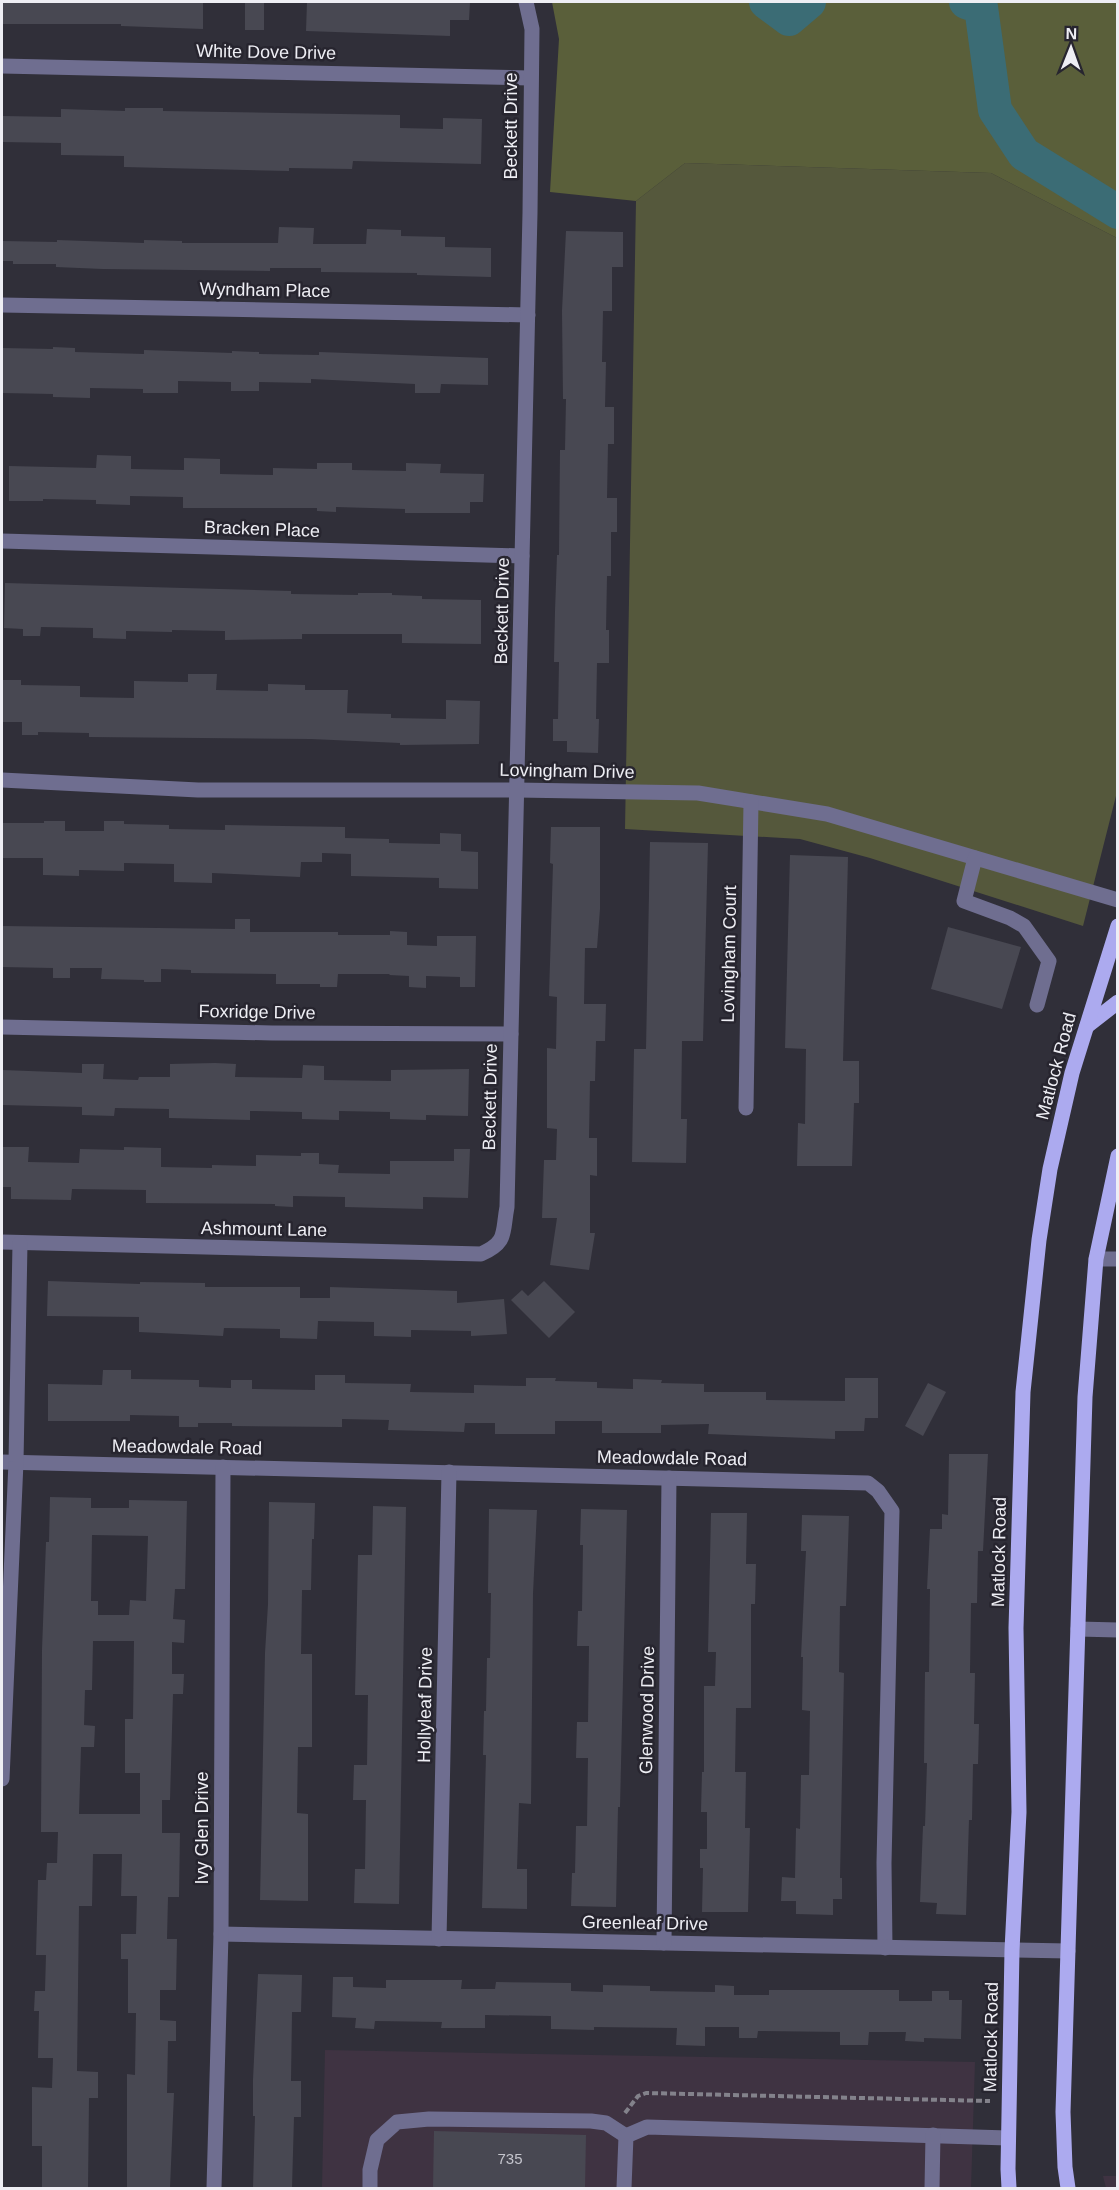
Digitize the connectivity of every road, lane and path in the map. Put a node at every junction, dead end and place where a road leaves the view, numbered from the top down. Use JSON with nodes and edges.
{"nodes":[{"id":1,"x":526,"y":2,"type":"edge"},
{"id":2,"x":2,"y":66,"type":"edge"},
{"id":3,"x":530,"y":78,"type":"junction"},
{"id":4,"x":2,"y":305,"type":"edge"},
{"id":5,"x":528,"y":315,"type":"junction"},
{"id":6,"x":2,"y":541,"type":"edge"},
{"id":7,"x":522,"y":556,"type":"junction"},
{"id":8,"x":2,"y":780,"type":"edge"},
{"id":9,"x":517,"y":790,"type":"junction"},
{"id":10,"x":752,"y":802,"type":"junction"},
{"id":11,"x":975,"y":858,"type":"junction"},
{"id":12,"x":1118,"y":900,"type":"edge"},
{"id":13,"x":1118,"y":926,"type":"edge"},
{"id":14,"x":1118,"y":1002,"type":"edge"},
{"id":15,"x":1036,"y":1005,"type":"dead end"},
{"id":16,"x":1086,"y":1026,"type":"junction"},
{"id":17,"x":2,"y":1027,"type":"edge"},
{"id":18,"x":511,"y":1034,"type":"junction"},
{"id":19,"x":746,"y":1108,"type":"dead end"},
{"id":20,"x":1118,"y":1156,"type":"edge"},
{"id":21,"x":504,"y":1222,"type":"joint"},
{"id":22,"x":2,"y":1242,"type":"edge"},
{"id":23,"x":20,"y":1243,"type":"junction"},
{"id":24,"x":1096,"y":1259,"type":"junction"},
{"id":25,"x":1118,"y":1259,"type":"edge"},
{"id":26,"x":9,"y":1462,"type":"edge"},
{"id":27,"x":223,"y":1467,"type":"junction"},
{"id":28,"x":449,"y":1472,"type":"junction"},
{"id":29,"x":669,"y":1478,"type":"junction"},
{"id":30,"x":1078,"y":1629,"type":"junction"},
{"id":31,"x":1118,"y":1630,"type":"edge"},
{"id":32,"x":2,"y":1779,"type":"edge"},
{"id":33,"x":221,"y":1934,"type":"junction"},
{"id":34,"x":439,"y":1939,"type":"junction"},
{"id":35,"x":664,"y":1943,"type":"junction"},
{"id":36,"x":885,"y":1948,"type":"junction"},
{"id":37,"x":1012,"y":1950,"type":"junction"},
{"id":38,"x":1068,"y":1952,"type":"junction"},
{"id":39,"x":990,"y":2101,"type":"dead end"},
{"id":40,"x":625,"y":2113,"type":"dead end"},
{"id":41,"x":933,"y":2135,"type":"junction"},
{"id":42,"x":626,"y":2136,"type":"junction"},
{"id":43,"x":1008,"y":2138,"type":"junction"},
{"id":44,"x":214,"y":2188,"type":"edge"},
{"id":45,"x":369,"y":2188,"type":"edge"},
{"id":46,"x":624,"y":2188,"type":"edge"},
{"id":47,"x":932,"y":2188,"type":"edge"},
{"id":48,"x":1009,"y":2188,"type":"edge"},
{"id":49,"x":1068,"y":2188,"type":"edge"}],
"edges":[{"from":1,"to":3,"type":"street","name":"Beckett Drive"},
{"from":2,"to":3,"type":"street","name":"White Dove Drive"},
{"from":3,"to":5,"type":"street","name":"Beckett Drive"},
{"from":4,"to":5,"type":"street","name":"Wyndham Place"},
{"from":5,"to":7,"type":"street","name":"Beckett Drive"},
{"from":6,"to":7,"type":"street","name":"Bracken Place"},
{"from":7,"to":9,"type":"street","name":"Beckett Drive"},
{"from":8,"to":9,"type":"street","name":"Lovingham Drive"},
{"from":9,"to":10,"type":"street","name":"Lovingham Drive"},
{"from":9,"to":18,"type":"street","name":"Beckett Drive"},
{"from":10,"to":11,"type":"street","name":"Lovingham Drive"},
{"from":10,"to":19,"type":"street","name":"Lovingham Court"},
{"from":11,"to":12,"type":"street","name":"Lovingham Drive"},
{"from":11,"to":15,"type":"street"},
{"from":13,"to":16,"type":"main road","name":"Matlock Road"},
{"from":14,"to":16,"type":"main road"},
{"from":16,"to":37,"type":"main road","name":"Matlock Road"},
{"from":17,"to":18,"type":"street","name":"Foxridge Drive"},
{"from":18,"to":21,"type":"street","name":"Beckett Drive"},
{"from":20,"to":24,"type":"main road"},
{"from":21,"to":23,"type":"street","name":"Ashmount Lane"},
{"from":22,"to":23,"type":"street","name":"Ashmount Lane"},
{"from":23,"to":26,"type":"street"},
{"from":24,"to":25,"type":"street"},
{"from":24,"to":30,"type":"main road"},
{"from":26,"to":27,"type":"street","name":"Meadowdale Road"},
{"from":26,"to":32,"type":"street"},
{"from":27,"to":28,"type":"street","name":"Meadowdale Road"},
{"from":27,"to":33,"type":"street","name":"Ivy Glen Drive"},
{"from":28,"to":29,"type":"street","name":"Meadowdale Road"},
{"from":28,"to":34,"type":"street","name":"Hollyleaf Drive"},
{"from":29,"to":35,"type":"street","name":"Glenwood Drive"},
{"from":29,"to":36,"type":"street","name":"Meadowdale Road"},
{"from":30,"to":31,"type":"street"},
{"from":30,"to":38,"type":"main road"},
{"from":33,"to":34,"type":"street","name":"Greenleaf Drive"},
{"from":33,"to":44,"type":"street","name":"Ivy Glen Drive"},
{"from":34,"to":35,"type":"street","name":"Greenleaf Drive"},
{"from":35,"to":36,"type":"street","name":"Greenleaf Drive"},
{"from":36,"to":37,"type":"street","name":"Greenleaf Drive"},
{"from":37,"to":38,"type":"street","name":"Greenleaf Drive"},
{"from":37,"to":43,"type":"main road","name":"Matlock Road"},
{"from":38,"to":49,"type":"main road"},
{"from":39,"to":40,"type":"path"},
{"from":41,"to":42,"type":"street"},
{"from":41,"to":43,"type":"street"},
{"from":41,"to":47,"type":"street"},
{"from":42,"to":45,"type":"street"},
{"from":42,"to":46,"type":"street"},
{"from":43,"to":48,"type":"main road","name":"Matlock Road"}]}
